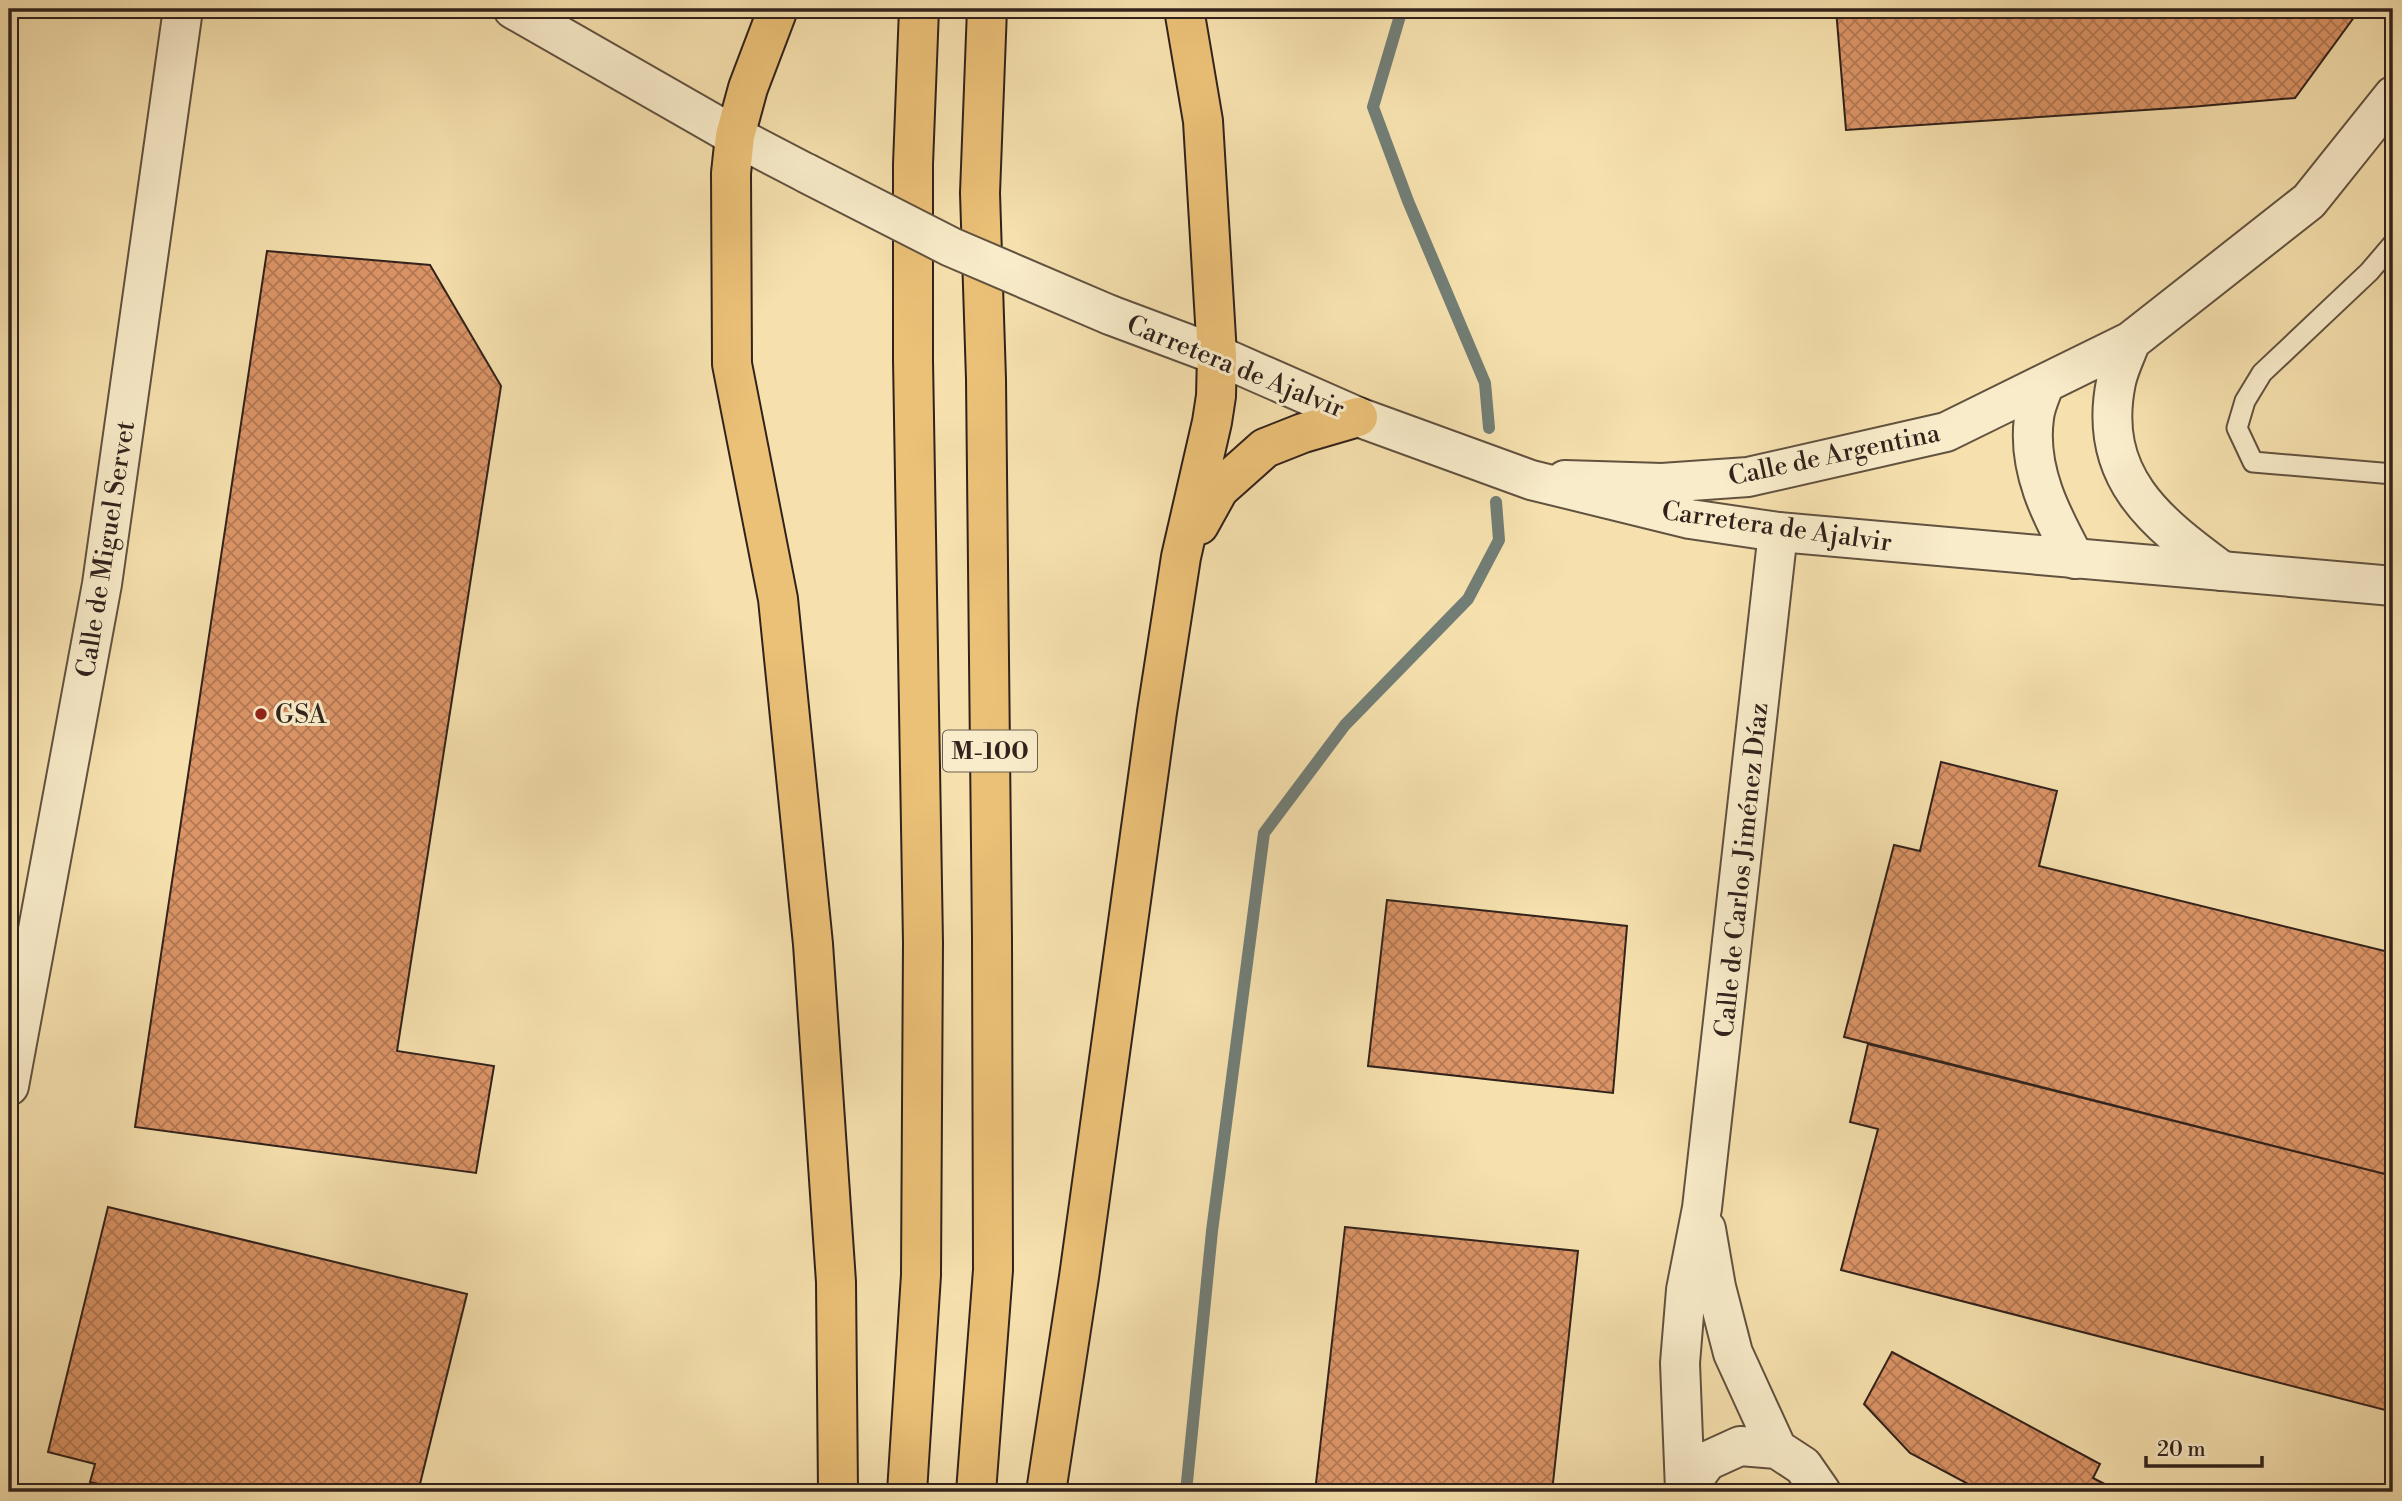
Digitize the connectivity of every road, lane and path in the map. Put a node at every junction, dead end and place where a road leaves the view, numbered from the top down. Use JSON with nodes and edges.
{"nodes":[{"id":1,"x":183,"y":9,"type":"edge"},
{"id":2,"x":513,"y":9,"type":"edge"},
{"id":3,"x":778,"y":9,"type":"edge"},
{"id":4,"x":919,"y":9,"type":"edge"},
{"id":5,"x":987,"y":9,"type":"edge"},
{"id":6,"x":1184,"y":9,"type":"edge"},
{"id":7,"x":2393,"y":96,"type":"edge"},
{"id":8,"x":735,"y":136,"type":"junction"},
{"id":9,"x":2393,"y":244,"type":"edge"},
{"id":10,"x":2131,"y":341,"type":"junction"},
{"id":11,"x":1217,"y":355,"type":"junction"},
{"id":12,"x":2044,"y":386,"type":"junction"},
{"id":13,"x":1358,"y":417,"type":"junction"},
{"id":14,"x":2393,"y":474,"type":"edge"},
{"id":15,"x":1531,"y":480,"type":"junction"},
{"id":16,"x":2150,"y":513,"type":"junction"},
{"id":17,"x":1778,"y":532,"type":"junction"},
{"id":18,"x":1181,"y":557,"type":"junction"},
{"id":19,"x":2075,"y":559,"type":"junction"},
{"id":20,"x":2126,"y":564,"type":"junction"},
{"id":21,"x":2222,"y":571,"type":"junction"},
{"id":22,"x":2393,"y":586,"type":"edge"},
{"id":23,"x":9,"y":1086,"type":"edge"},
{"id":24,"x":1702,"y":1208,"type":"junction"},
{"id":25,"x":1776,"y":1449,"type":"junction"},
{"id":26,"x":1685,"y":1491,"type":"edge"},
{"id":27,"x":838,"y":1492,"type":"edge"},
{"id":28,"x":907,"y":1492,"type":"edge"},
{"id":29,"x":976,"y":1492,"type":"edge"},
{"id":30,"x":1046,"y":1492,"type":"edge"},
{"id":31,"x":1821,"y":1492,"type":"edge"}],
"edges":[{"from":1,"to":23,"type":"street","name":"Calle de Miguel Servet"},
{"from":2,"to":8,"type":"street","name":"Carretera de Ajalvir"},
{"from":3,"to":8,"type":"highway"},
{"from":4,"to":28,"type":"highway","number":"M-100"},
{"from":5,"to":29,"type":"highway","number":"M-100"},
{"from":6,"to":11,"type":"highway"},
{"from":7,"to":10,"type":"street","name":"Calle de Argentina"},
{"from":8,"to":11,"type":"street","name":"Carretera de Ajalvir","bridge":true},
{"from":8,"to":27,"type":"highway"},
{"from":9,"to":14,"type":"lane"},
{"from":10,"to":12,"type":"street","name":"Calle de Argentina"},
{"from":10,"to":16,"type":"street"},
{"from":11,"to":13,"type":"street","name":"Carretera de Ajalvir"},
{"from":11,"to":18,"type":"highway"},
{"from":12,"to":15,"type":"street","name":"Calle de Argentina"},
{"from":12,"to":19,"type":"street"},
{"from":13,"to":15,"type":"street","name":"Carretera de Ajalvir"},
{"from":13,"to":18,"type":"highway"},
{"from":15,"to":17,"type":"street","name":"Carretera de Ajalvir"},
{"from":16,"to":20,"type":"street"},
{"from":16,"to":21,"type":"street"},
{"from":17,"to":19,"type":"street","name":"Carretera de Ajalvir"},
{"from":17,"to":24,"type":"street","name":"Calle de Carlos Jiménez Díaz"},
{"from":18,"to":30,"type":"highway"},
{"from":19,"to":20,"type":"street","name":"Carretera de Ajalvir"},
{"from":20,"to":21,"type":"street","name":"Carretera de Ajalvir"},
{"from":21,"to":22,"type":"street","name":"Carretera de Ajalvir"},
{"from":24,"to":25,"type":"street","name":"Calle de Carlos Jiménez Díaz"},
{"from":24,"to":26,"type":"street","name":"Calle de Carlos Jiménez Díaz"},
{"from":25,"to":26,"type":"street"},
{"from":25,"to":31,"type":"street"}]}
